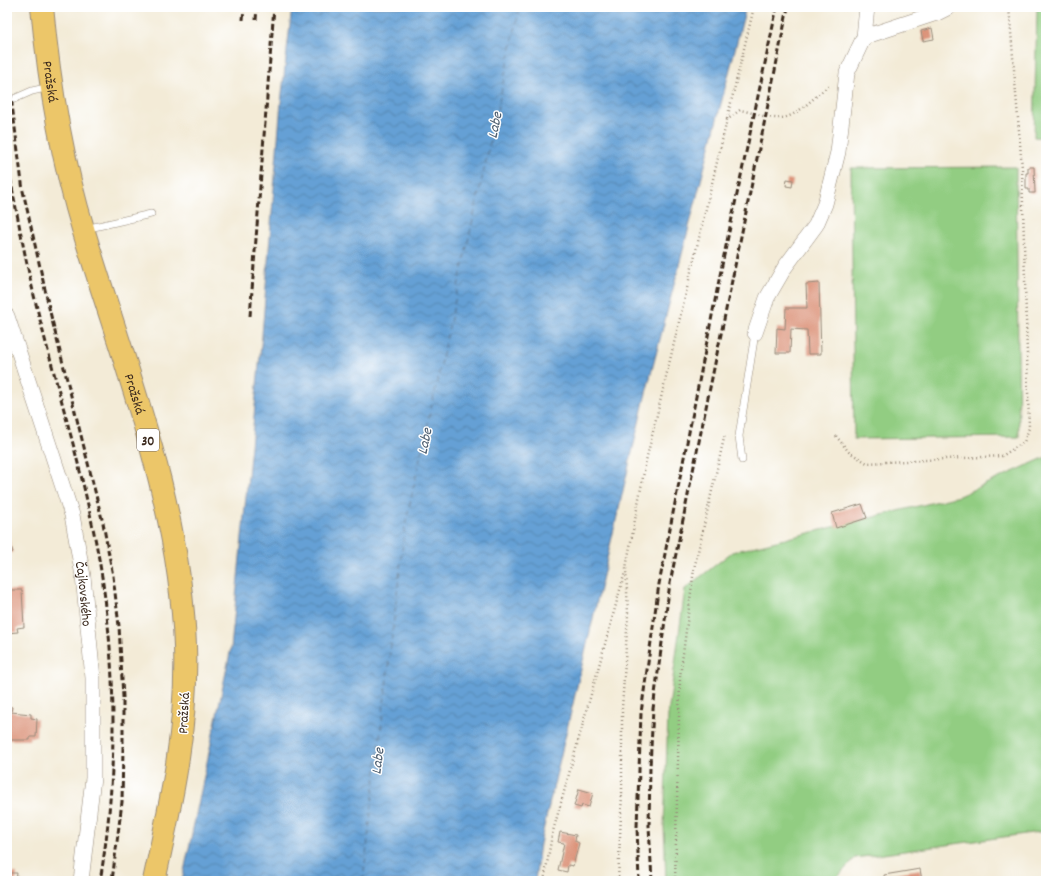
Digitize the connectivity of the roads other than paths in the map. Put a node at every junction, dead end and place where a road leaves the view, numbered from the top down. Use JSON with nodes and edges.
{"nodes":[{"id":1,"x":42,"y":7,"type":"edge"},
{"id":2,"x":867,"y":7,"type":"edge"},
{"id":3,"x":949,"y":7,"type":"edge"},
{"id":4,"x":864,"y":37,"type":"junction"},
{"id":5,"x":52,"y":87,"type":"junction"},
{"id":6,"x":7,"y":102,"type":"edge"},
{"id":7,"x":151,"y":214,"type":"dead end"},
{"id":8,"x":83,"y":230,"type":"junction"},
{"id":9,"x":7,"y":316,"type":"edge"},
{"id":10,"x":755,"y":332,"type":"joint"},
{"id":11,"x":742,"y":460,"type":"dead end"},
{"id":12,"x":81,"y":881,"type":"edge"},
{"id":13,"x":154,"y":881,"type":"edge"}],
"edges":[{"from":1,"to":5,"type":"main road","name":"Pražská","number":"30"},
{"from":2,"to":4,"type":"street"},
{"from":3,"to":4,"type":"street"},
{"from":4,"to":10,"type":"street"},
{"from":5,"to":6,"type":"lane"},
{"from":5,"to":8,"type":"main road","name":"Pražská","number":"30"},
{"from":7,"to":8,"type":"lane"},
{"from":8,"to":13,"type":"main road","name":"Pražská","number":"30"},
{"from":9,"to":12,"type":"street","name":"Čajkovského"},
{"from":10,"to":11,"type":"lane"}]}
